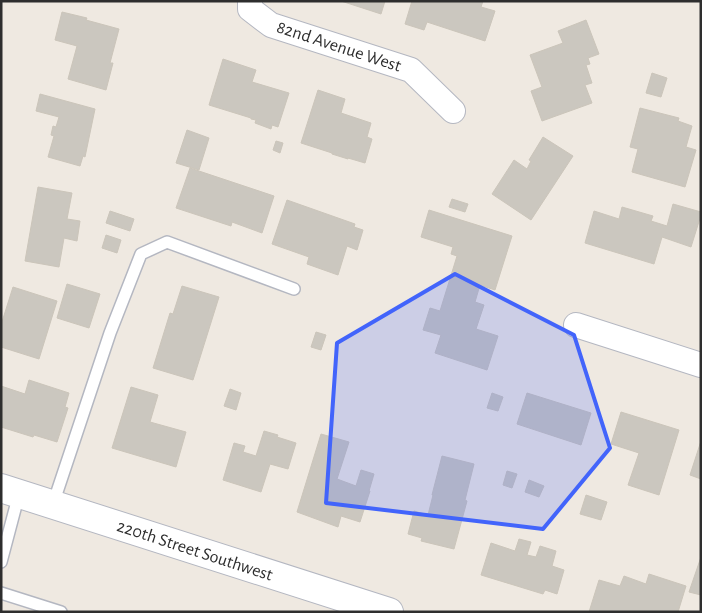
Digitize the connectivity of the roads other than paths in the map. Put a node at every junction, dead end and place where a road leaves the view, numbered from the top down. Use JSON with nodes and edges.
{"nodes":[{"id":1,"x":250,"y":1,"type":"edge"},
{"id":2,"x":453,"y":111,"type":"dead end"},
{"id":3,"x":294,"y":289,"type":"dead end"},
{"id":4,"x":576,"y":325,"type":"dead end"},
{"id":5,"x":701,"y":365,"type":"edge"},
{"id":6,"x":10,"y":491,"type":"edge"},
{"id":7,"x":53,"y":504,"type":"junction"},
{"id":8,"x":1,"y":562,"type":"edge"},
{"id":9,"x":1,"y":593,"type":"edge"},
{"id":10,"x":61,"y":612,"type":"edge"},
{"id":11,"x":389,"y":612,"type":"edge"}],
"edges":[{"from":1,"to":2,"type":"street","name":"82nd Avenue West"},
{"from":3,"to":7,"type":"lane"},
{"from":4,"to":5,"type":"street"},
{"from":6,"to":7,"type":"main road","name":"220th Street Southwest"},
{"from":6,"to":8,"type":"lane"},
{"from":7,"to":11,"type":"main road","name":"220th Street Southwest"},
{"from":9,"to":10,"type":"lane"}]}
